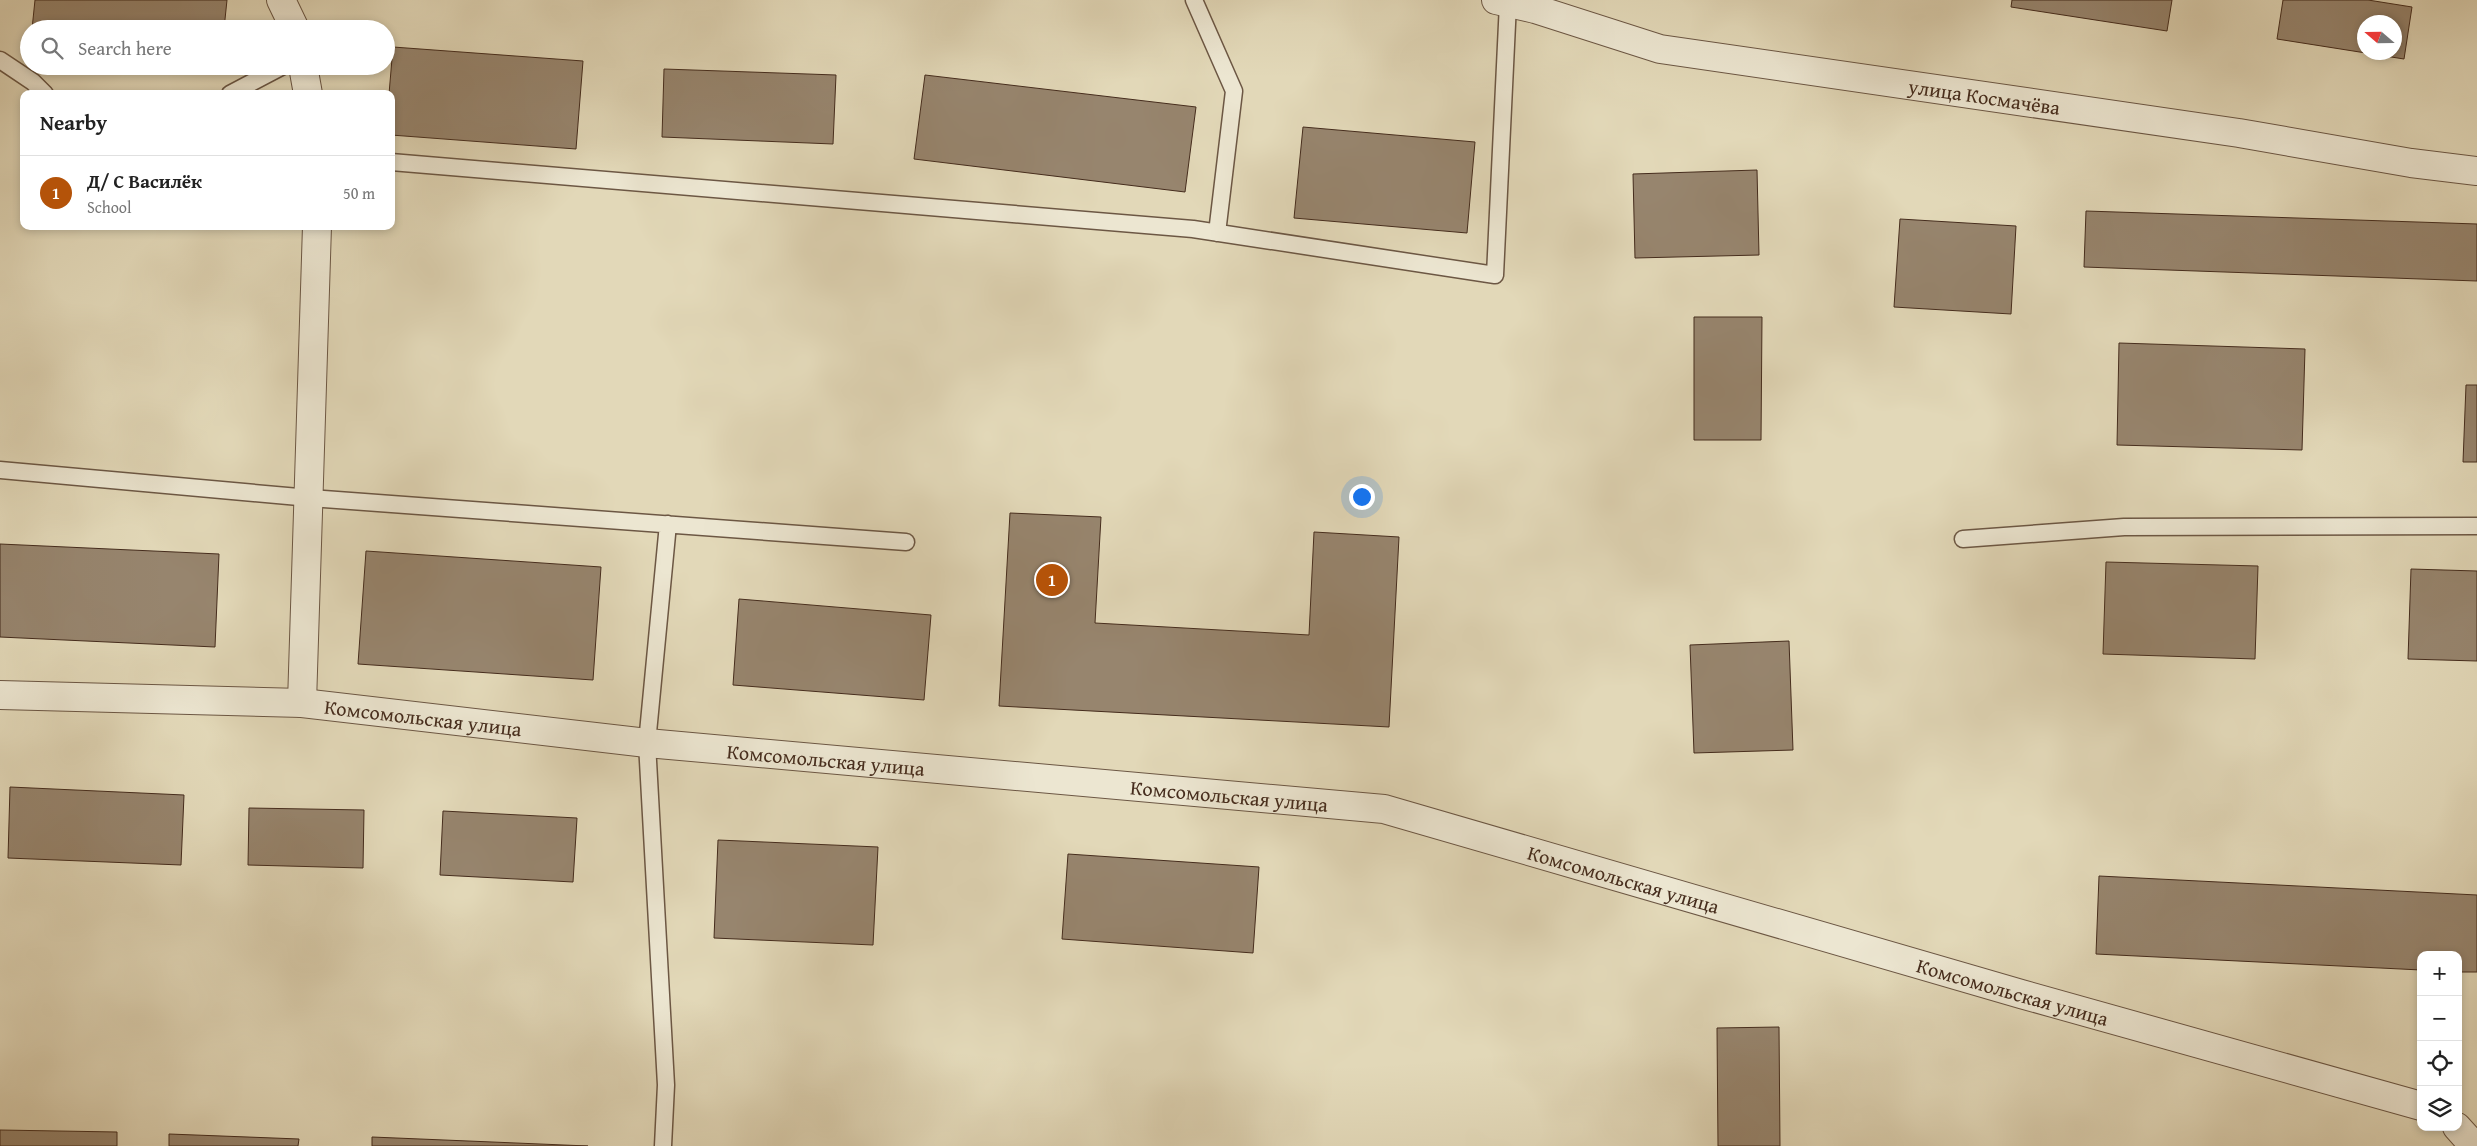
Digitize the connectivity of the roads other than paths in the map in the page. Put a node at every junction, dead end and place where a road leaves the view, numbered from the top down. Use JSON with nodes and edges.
{"nodes":[{"id":1,"x":281,"y":0,"type":"edge"},
{"id":2,"x":1194,"y":0,"type":"edge"},
{"id":3,"x":1502,"y":1,"type":"edge"},
{"id":4,"x":291,"y":20,"type":"edge"},
{"id":5,"x":0,"y":60,"type":"edge"},
{"id":6,"x":20,"y":73,"type":"edge"},
{"id":7,"x":22,"y":75,"type":"edge"},
{"id":8,"x":265,"y":75,"type":"edge"},
{"id":9,"x":304,"y":75,"type":"edge"},
{"id":10,"x":41,"y":90,"type":"edge"},
{"id":11,"x":237,"y":90,"type":"edge"},
{"id":12,"x":307,"y":90,"type":"edge"},
{"id":13,"x":395,"y":162,"type":"edge"},
{"id":14,"x":2477,"y":171,"type":"edge"},
{"id":15,"x":318,"y":230,"type":"edge"},
{"id":16,"x":1217,"y":233,"type":"junction"},
{"id":17,"x":0,"y":470,"type":"edge"},
{"id":18,"x":310,"y":498,"type":"junction"},
{"id":19,"x":668,"y":524,"type":"junction"},
{"id":20,"x":2477,"y":526,"type":"edge"},
{"id":21,"x":1963,"y":539,"type":"dead end"},
{"id":22,"x":906,"y":542,"type":"dead end"},
{"id":23,"x":0,"y":695,"type":"edge"},
{"id":24,"x":302,"y":703,"type":"junction"},
{"id":25,"x":647,"y":743,"type":"junction"},
{"id":26,"x":2417,"y":1105,"type":"edge"},
{"id":27,"x":2461,"y":1131,"type":"edge"},
{"id":28,"x":663,"y":1146,"type":"edge"},
{"id":29,"x":2474,"y":1146,"type":"edge"}],
"edges":[{"from":1,"to":4,"type":"street"},
{"from":2,"to":16,"type":"lane"},
{"from":3,"to":14,"type":"street","name":"улица Космачёва"},
{"from":3,"to":16,"type":"lane"},
{"from":5,"to":6,"type":"lane"},
{"from":7,"to":10,"type":"lane"},
{"from":8,"to":11,"type":"lane"},
{"from":9,"to":12,"type":"street"},
{"from":13,"to":16,"type":"lane"},
{"from":15,"to":18,"type":"street"},
{"from":17,"to":18,"type":"lane"},
{"from":18,"to":19,"type":"lane"},
{"from":18,"to":24,"type":"street"},
{"from":19,"to":22,"type":"lane"},
{"from":19,"to":25,"type":"lane"},
{"from":20,"to":21,"type":"lane"},
{"from":23,"to":24,"type":"street","name":"Комсомольская улица"},
{"from":24,"to":25,"type":"street","name":"Комсомольская улица"},
{"from":25,"to":26,"type":"street","name":"Комсомольская улица"},
{"from":25,"to":28,"type":"lane"},
{"from":27,"to":29,"type":"street"}]}
